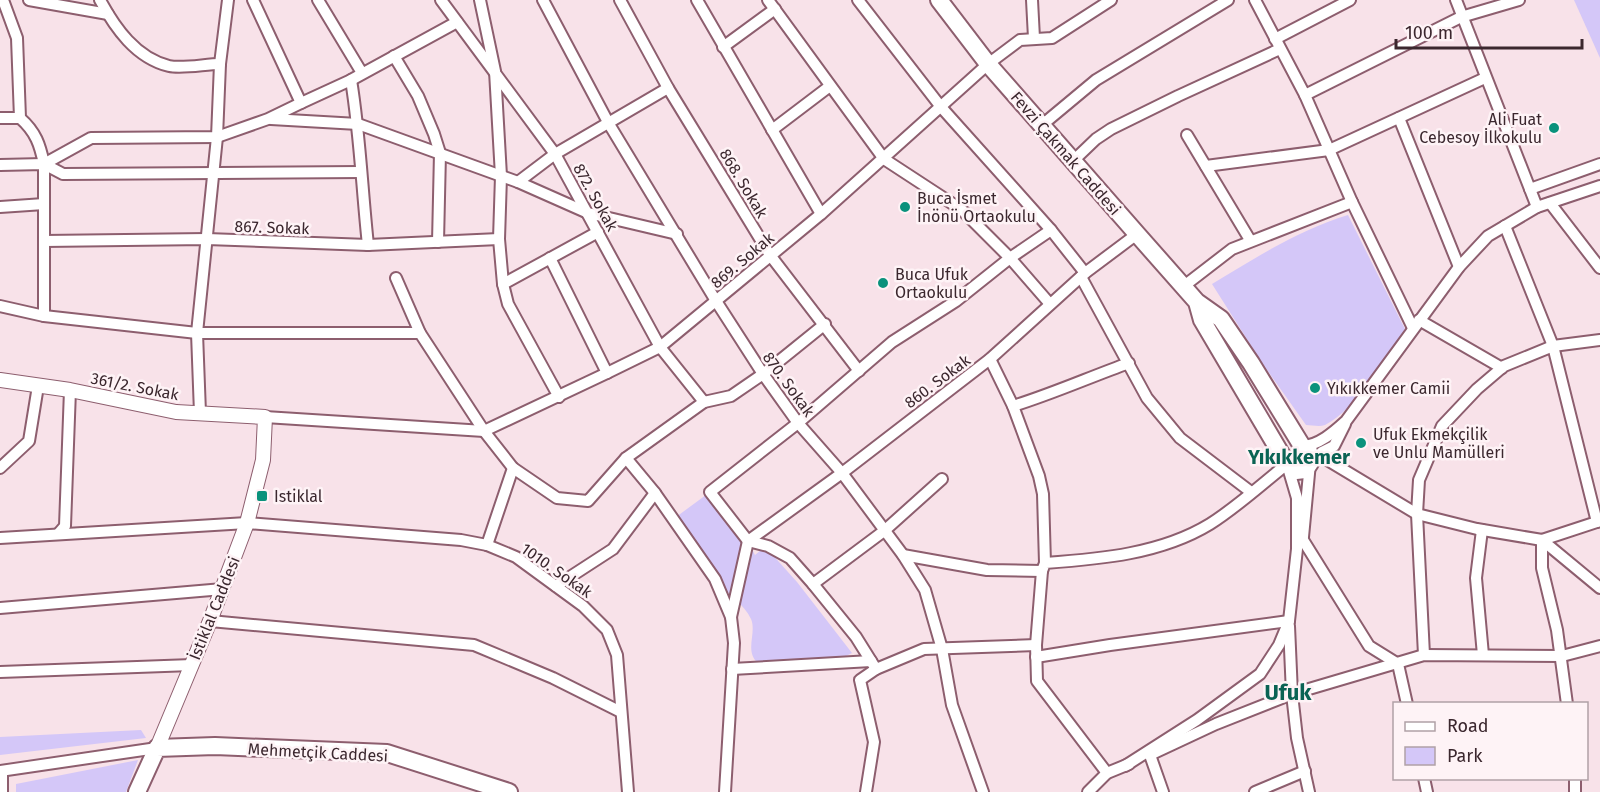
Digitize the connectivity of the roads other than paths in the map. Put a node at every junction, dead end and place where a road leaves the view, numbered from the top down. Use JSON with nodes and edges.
{"nodes":[{"id":1,"x":3,"y":0,"type":"edge"},
{"id":2,"x":29,"y":0,"type":"edge"},
{"id":3,"x":100,"y":0,"type":"edge"},
{"id":4,"x":228,"y":0,"type":"edge"},
{"id":5,"x":252,"y":0,"type":"edge"},
{"id":6,"x":318,"y":0,"type":"edge"},
{"id":7,"x":441,"y":0,"type":"edge"},
{"id":8,"x":480,"y":0,"type":"edge"},
{"id":9,"x":543,"y":0,"type":"edge"},
{"id":10,"x":620,"y":0,"type":"edge"},
{"id":11,"x":697,"y":0,"type":"edge"},
{"id":12,"x":858,"y":0,"type":"edge"},
{"id":13,"x":939,"y":0,"type":"edge"},
{"id":14,"x":1032,"y":0,"type":"edge"},
{"id":15,"x":1228,"y":0,"type":"edge"},
{"id":16,"x":1255,"y":0,"type":"edge"},
{"id":17,"x":1350,"y":0,"type":"edge"},
{"id":18,"x":1456,"y":0,"type":"edge"},
{"id":19,"x":1519,"y":0,"type":"edge"},
{"id":20,"x":1105,"y":2,"type":"edge"},
{"id":21,"x":772,"y":4,"type":"edge"},
{"id":22,"x":108,"y":14,"type":"junction"},
{"id":23,"x":1461,"y":17,"type":"junction"},
{"id":24,"x":5,"y":18,"type":"edge"},
{"id":25,"x":458,"y":22,"type":"junction"},
{"id":26,"x":1034,"y":38,"type":"junction"},
{"id":27,"x":1277,"y":44,"type":"junction"},
{"id":28,"x":723,"y":47,"type":"junction"},
{"id":29,"x":394,"y":56,"type":"junction"},
{"id":30,"x":220,"y":64,"type":"junction"},
{"id":31,"x":988,"y":64,"type":"junction"},
{"id":32,"x":495,"y":71,"type":"junction"},
{"id":33,"x":362,"y":73,"type":"junction"},
{"id":34,"x":1485,"y":78,"type":"junction"},
{"id":35,"x":351,"y":80,"type":"junction"},
{"id":36,"x":830,"y":86,"type":"junction"},
{"id":37,"x":668,"y":88,"type":"junction"},
{"id":38,"x":1305,"y":95,"type":"junction"},
{"id":39,"x":301,"y":103,"type":"junction"},
{"id":40,"x":941,"y":106,"type":"junction"},
{"id":41,"x":0,"y":118,"type":"edge"},
{"id":42,"x":20,"y":118,"type":"junction"},
{"id":43,"x":1399,"y":118,"type":"junction"},
{"id":44,"x":268,"y":119,"type":"junction"},
{"id":45,"x":358,"y":124,"type":"junction"},
{"id":46,"x":609,"y":124,"type":"junction"},
{"id":47,"x":1042,"y":125,"type":"junction"},
{"id":48,"x":772,"y":130,"type":"junction"},
{"id":49,"x":1186,"y":135,"type":"dead end"},
{"id":50,"x":218,"y":137,"type":"junction"},
{"id":51,"x":1329,"y":150,"type":"junction"},
{"id":52,"x":440,"y":153,"type":"junction"},
{"id":53,"x":555,"y":154,"type":"junction"},
{"id":54,"x":884,"y":159,"type":"junction"},
{"id":55,"x":1073,"y":161,"type":"junction"},
{"id":56,"x":44,"y":164,"type":"junction"},
{"id":57,"x":1600,"y":164,"type":"edge"},
{"id":58,"x":0,"y":165,"type":"edge"},
{"id":59,"x":1206,"y":166,"type":"junction"},
{"id":60,"x":361,"y":172,"type":"junction"},
{"id":61,"x":213,"y":174,"type":"junction"},
{"id":62,"x":501,"y":176,"type":"junction"},
{"id":63,"x":518,"y":182,"type":"junction"},
{"id":64,"x":1600,"y":186,"type":"edge"},
{"id":65,"x":1530,"y":189,"type":"junction"},
{"id":66,"x":1352,"y":202,"type":"junction"},
{"id":67,"x":1550,"y":203,"type":"junction"},
{"id":68,"x":44,"y":204,"type":"junction"},
{"id":69,"x":0,"y":207,"type":"edge"},
{"id":70,"x":1537,"y":207,"type":"junction"},
{"id":71,"x":588,"y":213,"type":"junction"},
{"id":72,"x":821,"y":214,"type":"junction"},
{"id":73,"x":1504,"y":226,"type":"junction"},
{"id":74,"x":1051,"y":230,"type":"junction"},
{"id":75,"x":598,"y":232,"type":"junction"},
{"id":76,"x":677,"y":234,"type":"junction"},
{"id":77,"x":1137,"y":234,"type":"junction"},
{"id":78,"x":499,"y":239,"type":"junction"},
{"id":79,"x":207,"y":240,"type":"junction"},
{"id":80,"x":1250,"y":240,"type":"junction"},
{"id":81,"x":44,"y":241,"type":"junction"},
{"id":82,"x":438,"y":242,"type":"junction"},
{"id":83,"x":368,"y":245,"type":"junction"},
{"id":84,"x":770,"y":255,"type":"junction"},
{"id":85,"x":550,"y":258,"type":"junction"},
{"id":86,"x":1010,"y":258,"type":"junction"},
{"id":87,"x":1459,"y":267,"type":"junction"},
{"id":88,"x":1600,"y":268,"type":"edge"},
{"id":89,"x":1083,"y":275,"type":"junction"},
{"id":90,"x":396,"y":278,"type":"dead end"},
{"id":91,"x":503,"y":284,"type":"junction"},
{"id":92,"x":1184,"y":286,"type":"junction"},
{"id":93,"x":716,"y":301,"type":"junction"},
{"id":94,"x":1197,"y":302,"type":"junction"},
{"id":95,"x":1050,"y":304,"type":"junction"},
{"id":96,"x":0,"y":306,"type":"edge"},
{"id":97,"x":44,"y":316,"type":"junction"},
{"id":98,"x":825,"y":324,"type":"junction"},
{"id":99,"x":1416,"y":324,"type":"junction"},
{"id":100,"x":197,"y":333,"type":"junction"},
{"id":101,"x":420,"y":333,"type":"junction"},
{"id":102,"x":1600,"y":340,"type":"edge"},
{"id":103,"x":1553,"y":346,"type":"junction"},
{"id":104,"x":660,"y":347,"type":"junction"},
{"id":105,"x":990,"y":360,"type":"junction"},
{"id":106,"x":1129,"y":363,"type":"junction"},
{"id":107,"x":1502,"y":368,"type":"junction"},
{"id":108,"x":860,"y":371,"type":"junction"},
{"id":109,"x":608,"y":373,"type":"junction"},
{"id":110,"x":763,"y":374,"type":"junction"},
{"id":111,"x":0,"y":380,"type":"edge"},
{"id":112,"x":38,"y":386,"type":"junction"},
{"id":113,"x":70,"y":390,"type":"junction"},
{"id":114,"x":559,"y":397,"type":"junction"},
{"id":115,"x":704,"y":402,"type":"junction"},
{"id":116,"x":1013,"y":406,"type":"junction"},
{"id":117,"x":200,"y":413,"type":"junction"},
{"id":118,"x":265,"y":417,"type":"junction"},
{"id":119,"x":1346,"y":421,"type":"junction"},
{"id":120,"x":798,"y":423,"type":"junction"},
{"id":121,"x":483,"y":431,"type":"junction"},
{"id":122,"x":1302,"y":446,"type":"junction"},
{"id":123,"x":626,"y":458,"type":"junction"},
{"id":124,"x":1315,"y":459,"type":"junction"},
{"id":125,"x":1287,"y":464,"type":"junction"},
{"id":126,"x":0,"y":468,"type":"edge"},
{"id":127,"x":513,"y":468,"type":"junction"},
{"id":128,"x":842,"y":473,"type":"junction"},
{"id":129,"x":942,"y":479,"type":"dead end"},
{"id":130,"x":1251,"y":492,"type":"junction"},
{"id":131,"x":655,"y":494,"type":"junction"},
{"id":132,"x":1417,"y":514,"type":"junction"},
{"id":133,"x":1599,"y":521,"type":"edge"},
{"id":134,"x":247,"y":523,"type":"junction"},
{"id":135,"x":1482,"y":530,"type":"junction"},
{"id":136,"x":884,"y":531,"type":"junction"},
{"id":137,"x":58,"y":534,"type":"junction"},
{"id":138,"x":0,"y":538,"type":"edge"},
{"id":139,"x":1303,"y":540,"type":"junction"},
{"id":140,"x":1542,"y":540,"type":"junction"},
{"id":141,"x":748,"y":541,"type":"junction"},
{"id":142,"x":487,"y":545,"type":"junction"},
{"id":143,"x":903,"y":555,"type":"junction"},
{"id":144,"x":1043,"y":567,"type":"junction"},
{"id":145,"x":813,"y":584,"type":"junction"},
{"id":146,"x":556,"y":586,"type":"junction"},
{"id":147,"x":1600,"y":588,"type":"edge"},
{"id":148,"x":223,"y":589,"type":"junction"},
{"id":149,"x":0,"y":608,"type":"edge"},
{"id":150,"x":731,"y":617,"type":"junction"},
{"id":151,"x":210,"y":621,"type":"junction"},
{"id":152,"x":1289,"y":621,"type":"junction"},
{"id":153,"x":1036,"y":645,"type":"junction"},
{"id":154,"x":1600,"y":646,"type":"edge"},
{"id":155,"x":942,"y":649,"type":"junction"},
{"id":156,"x":1424,"y":655,"type":"junction"},
{"id":157,"x":1483,"y":656,"type":"junction"},
{"id":158,"x":1562,"y":656,"type":"junction"},
{"id":159,"x":1036,"y":657,"type":"junction"},
{"id":160,"x":1398,"y":664,"type":"junction"},
{"id":161,"x":192,"y":665,"type":"junction"},
{"id":162,"x":874,"y":665,"type":"junction"},
{"id":163,"x":732,"y":669,"type":"junction"},
{"id":164,"x":0,"y":672,"type":"edge"},
{"id":165,"x":1292,"y":694,"type":"junction"},
{"id":166,"x":1407,"y":702,"type":"edge"},
{"id":167,"x":1567,"y":702,"type":"edge"},
{"id":168,"x":621,"y":712,"type":"junction"},
{"id":169,"x":157,"y":748,"type":"junction"},
{"id":170,"x":1149,"y":755,"type":"junction"},
{"id":171,"x":1125,"y":766,"type":"junction"},
{"id":172,"x":1,"y":771,"type":"edge"},
{"id":173,"x":1305,"y":771,"type":"junction"},
{"id":174,"x":1107,"y":773,"type":"junction"},
{"id":175,"x":470,"y":785,"type":"edge"},
{"id":176,"x":2,"y":792,"type":"edge"},
{"id":177,"x":137,"y":792,"type":"edge"},
{"id":178,"x":509,"y":792,"type":"edge"},
{"id":179,"x":628,"y":792,"type":"edge"},
{"id":180,"x":725,"y":792,"type":"edge"},
{"id":181,"x":866,"y":792,"type":"edge"},
{"id":182,"x":983,"y":792,"type":"edge"},
{"id":183,"x":1088,"y":792,"type":"edge"},
{"id":184,"x":1163,"y":792,"type":"edge"},
{"id":185,"x":1256,"y":792,"type":"edge"},
{"id":186,"x":1309,"y":792,"type":"edge"}],
"edges":[{"from":1,"to":24,"type":"street"},
{"from":2,"to":22,"type":"street"},
{"from":3,"to":22,"type":"street"},
{"from":4,"to":30,"type":"street"},
{"from":5,"to":39,"type":"street"},
{"from":6,"to":33,"type":"street"},
{"from":7,"to":25,"type":"street"},
{"from":8,"to":32,"type":"street","name":"872. Sokak"},
{"from":9,"to":46,"type":"street","name":"870. Sokak"},
{"from":10,"to":37,"type":"street","name":"868. Sokak"},
{"from":11,"to":28,"type":"street"},
{"from":12,"to":40,"type":"street"},
{"from":13,"to":31,"type":"main road","name":"Fevzi Çakmak Caddesi"},
{"from":14,"to":26,"type":"street"},
{"from":15,"to":47,"type":"street"},
{"from":16,"to":27,"type":"street"},
{"from":17,"to":27,"type":"street"},
{"from":18,"to":23,"type":"street"},
{"from":19,"to":23,"type":"street"},
{"from":20,"to":26,"type":"street","name":"869. Sokak"},
{"from":21,"to":28,"type":"street"},
{"from":21,"to":36,"type":"street"},
{"from":22,"to":30,"type":"street"},
{"from":23,"to":34,"type":"street"},
{"from":23,"to":38,"type":"street"},
{"from":24,"to":42,"type":"street"},
{"from":25,"to":29,"type":"street"},
{"from":25,"to":32,"type":"street"},
{"from":26,"to":31,"type":"street","name":"869. Sokak"},
{"from":27,"to":38,"type":"street"},
{"from":27,"to":55,"type":"street"},
{"from":28,"to":48,"type":"street"},
{"from":29,"to":33,"type":"street"},
{"from":29,"to":52,"type":"street"},
{"from":30,"to":50,"type":"street"},
{"from":31,"to":40,"type":"street","name":"869. Sokak"},
{"from":31,"to":47,"type":"main road","name":"Fevzi Çakmak Caddesi"},
{"from":32,"to":53,"type":"street","name":"872. Sokak"},
{"from":32,"to":62,"type":"street"},
{"from":33,"to":35,"type":"street"},
{"from":34,"to":43,"type":"street"},
{"from":34,"to":65,"type":"street"},
{"from":35,"to":39,"type":"street"},
{"from":35,"to":45,"type":"street"},
{"from":36,"to":48,"type":"street"},
{"from":36,"to":54,"type":"street"},
{"from":37,"to":46,"type":"street"},
{"from":37,"to":84,"type":"street","name":"868. Sokak"},
{"from":38,"to":51,"type":"street"},
{"from":39,"to":44,"type":"street"},
{"from":40,"to":54,"type":"street","name":"869. Sokak"},
{"from":40,"to":74,"type":"street"},
{"from":41,"to":42,"type":"street"},
{"from":42,"to":56,"type":"street"},
{"from":43,"to":51,"type":"street"},
{"from":43,"to":87,"type":"street"},
{"from":44,"to":45,"type":"street"},
{"from":44,"to":50,"type":"street"},
{"from":45,"to":52,"type":"street"},
{"from":45,"to":60,"type":"street"},
{"from":46,"to":53,"type":"street"},
{"from":46,"to":76,"type":"street","name":"870. Sokak"},
{"from":47,"to":55,"type":"main road","name":"Fevzi Çakmak Caddesi"},
{"from":48,"to":72,"type":"street"},
{"from":49,"to":59,"type":"street"},
{"from":50,"to":56,"type":"street"},
{"from":50,"to":61,"type":"street"},
{"from":51,"to":59,"type":"street"},
{"from":51,"to":66,"type":"street"},
{"from":52,"to":62,"type":"street"},
{"from":52,"to":82,"type":"street"},
{"from":53,"to":63,"type":"street"},
{"from":53,"to":71,"type":"street","name":"872. Sokak"},
{"from":54,"to":72,"type":"street","name":"869. Sokak"},
{"from":54,"to":86,"type":"street"},
{"from":55,"to":77,"type":"main road","name":"Fevzi Çakmak Caddesi"},
{"from":56,"to":58,"type":"street"},
{"from":56,"to":61,"type":"street"},
{"from":56,"to":68,"type":"street"},
{"from":57,"to":65,"type":"street"},
{"from":59,"to":80,"type":"street"},
{"from":60,"to":61,"type":"street"},
{"from":60,"to":83,"type":"street"},
{"from":61,"to":79,"type":"street"},
{"from":62,"to":63,"type":"street"},
{"from":62,"to":78,"type":"street"},
{"from":63,"to":71,"type":"street"},
{"from":64,"to":67,"type":"street"},
{"from":65,"to":70,"type":"street"},
{"from":66,"to":80,"type":"street"},
{"from":66,"to":99,"type":"street"},
{"from":67,"to":70,"type":"street"},
{"from":67,"to":88,"type":"street"},
{"from":68,"to":69,"type":"street"},
{"from":68,"to":81,"type":"street"},
{"from":70,"to":73,"type":"street"},
{"from":71,"to":75,"type":"street","name":"872. Sokak"},
{"from":71,"to":76,"type":"street"},
{"from":72,"to":84,"type":"street","name":"869. Sokak"},
{"from":73,"to":87,"type":"street"},
{"from":73,"to":103,"type":"street"},
{"from":74,"to":86,"type":"street"},
{"from":74,"to":89,"type":"street"},
{"from":75,"to":85,"type":"street"},
{"from":75,"to":104,"type":"street","name":"872. Sokak"},
{"from":76,"to":93,"type":"street","name":"870. Sokak"},
{"from":77,"to":89,"type":"street","name":"860. Sokak"},
{"from":77,"to":92,"type":"main road","name":"Fevzi Çakmak Caddesi"},
{"from":78,"to":82,"type":"street","name":"867. Sokak"},
{"from":78,"to":91,"type":"street"},
{"from":79,"to":81,"type":"street","name":"867. Sokak"},
{"from":79,"to":83,"type":"street","name":"867. Sokak"},
{"from":79,"to":100,"type":"street"},
{"from":80,"to":92,"type":"street"},
{"from":81,"to":97,"type":"street"},
{"from":82,"to":83,"type":"street","name":"867. Sokak"},
{"from":84,"to":93,"type":"street","name":"869. Sokak"},
{"from":84,"to":98,"type":"street","name":"868. Sokak"},
{"from":85,"to":91,"type":"street"},
{"from":85,"to":109,"type":"street"},
{"from":86,"to":95,"type":"street"},
{"from":86,"to":108,"type":"street"},
{"from":87,"to":99,"type":"street"},
{"from":89,"to":95,"type":"street","name":"860. Sokak"},
{"from":89,"to":106,"type":"street"},
{"from":90,"to":101,"type":"street"},
{"from":91,"to":114,"type":"street"},
{"from":92,"to":94,"type":"main road","name":"Fevzi Çakmak Caddesi"},
{"from":93,"to":104,"type":"street","name":"869. Sokak"},
{"from":93,"to":110,"type":"street","name":"870. Sokak"},
{"from":94,"to":122,"type":"main road","name":"Fevzi Çakmak Caddesi"},
{"from":94,"to":125,"type":"main road","name":"Fevzi Çakmak Caddesi"},
{"from":95,"to":105,"type":"street","name":"860. Sokak"},
{"from":96,"to":97,"type":"street"},
{"from":97,"to":100,"type":"street"},
{"from":98,"to":108,"type":"street","name":"868. Sokak"},
{"from":98,"to":110,"type":"street"},
{"from":99,"to":107,"type":"street"},
{"from":99,"to":119,"type":"street"},
{"from":100,"to":101,"type":"street"},
{"from":100,"to":117,"type":"street"},
{"from":101,"to":121,"type":"street"},
{"from":102,"to":103,"type":"street"},
{"from":103,"to":107,"type":"street"},
{"from":103,"to":133,"type":"street"},
{"from":104,"to":109,"type":"street","name":"869. Sokak"},
{"from":104,"to":115,"type":"street","name":"872. Sokak"},
{"from":105,"to":116,"type":"street"},
{"from":105,"to":128,"type":"street","name":"860. Sokak"},
{"from":106,"to":116,"type":"street"},
{"from":106,"to":130,"type":"street"},
{"from":107,"to":132,"type":"street"},
{"from":108,"to":120,"type":"street"},
{"from":109,"to":114,"type":"street","name":"869. Sokak"},
{"from":110,"to":115,"type":"street"},
{"from":110,"to":120,"type":"street","name":"870. Sokak"},
{"from":111,"to":112,"type":"street","name":"361/2. Sokak"},
{"from":112,"to":113,"type":"street","name":"361/2. Sokak"},
{"from":112,"to":126,"type":"street"},
{"from":113,"to":117,"type":"street","name":"361/2. Sokak"},
{"from":113,"to":137,"type":"street"},
{"from":114,"to":121,"type":"street","name":"869. Sokak"},
{"from":115,"to":123,"type":"street"},
{"from":116,"to":144,"type":"street"},
{"from":117,"to":118,"type":"street","name":"361/2. Sokak"},
{"from":118,"to":121,"type":"street"},
{"from":118,"to":134,"type":"street","name":"İstiklal Caddesi"},
{"from":119,"to":122,"type":"street"},
{"from":119,"to":124,"type":"street"},
{"from":120,"to":128,"type":"street","name":"870. Sokak"},
{"from":120,"to":141,"type":"street"},
{"from":121,"to":127,"type":"street"},
{"from":122,"to":124,"type":"main road"},
{"from":122,"to":125,"type":"main road"},
{"from":123,"to":127,"type":"street"},
{"from":123,"to":131,"type":"street"},
{"from":124,"to":125,"type":"main road"},
{"from":124,"to":132,"type":"street"},
{"from":124,"to":139,"type":"street"},
{"from":125,"to":130,"type":"street"},
{"from":125,"to":152,"type":"street","name":"Fevzi Çakmak Caddesi"},
{"from":127,"to":142,"type":"street"},
{"from":128,"to":136,"type":"street","name":"870. Sokak"},
{"from":128,"to":141,"type":"street","name":"860. Sokak"},
{"from":129,"to":136,"type":"street"},
{"from":130,"to":144,"type":"street"},
{"from":131,"to":146,"type":"street"},
{"from":131,"to":150,"type":"street"},
{"from":132,"to":135,"type":"street"},
{"from":132,"to":156,"type":"street"},
{"from":133,"to":140,"type":"street"},
{"from":134,"to":137,"type":"street","name":"1010. Sokak"},
{"from":134,"to":142,"type":"street","name":"1010. Sokak"},
{"from":134,"to":148,"type":"street","name":"İstiklal Caddesi"},
{"from":135,"to":140,"type":"street"},
{"from":135,"to":157,"type":"street"},
{"from":136,"to":143,"type":"street","name":"870. Sokak"},
{"from":136,"to":145,"type":"street"},
{"from":137,"to":138,"type":"street","name":"1010. Sokak"},
{"from":139,"to":152,"type":"street"},
{"from":139,"to":160,"type":"street"},
{"from":140,"to":147,"type":"street"},
{"from":140,"to":158,"type":"street"},
{"from":141,"to":145,"type":"street"},
{"from":141,"to":150,"type":"street"},
{"from":142,"to":146,"type":"street","name":"1010. Sokak"},
{"from":143,"to":144,"type":"street"},
{"from":143,"to":155,"type":"street","name":"870. Sokak"},
{"from":144,"to":153,"type":"street"},
{"from":145,"to":162,"type":"street"},
{"from":146,"to":168,"type":"street","name":"1010. Sokak"},
{"from":148,"to":149,"type":"street"},
{"from":148,"to":151,"type":"street","name":"İstiklal Caddesi"},
{"from":150,"to":163,"type":"street"},
{"from":151,"to":161,"type":"street","name":"İstiklal Caddesi"},
{"from":151,"to":168,"type":"street"},
{"from":152,"to":159,"type":"street"},
{"from":152,"to":165,"type":"street"},
{"from":152,"to":171,"type":"street"},
{"from":153,"to":155,"type":"street"},
{"from":153,"to":159,"type":"street"},
{"from":154,"to":158,"type":"street"},
{"from":155,"to":162,"type":"street"},
{"from":155,"to":182,"type":"street","name":"870. Sokak"},
{"from":156,"to":157,"type":"street"},
{"from":156,"to":160,"type":"street"},
{"from":157,"to":158,"type":"street"},
{"from":158,"to":167,"type":"street"},
{"from":159,"to":174,"type":"street"},
{"from":160,"to":165,"type":"street"},
{"from":160,"to":166,"type":"street"},
{"from":161,"to":164,"type":"street"},
{"from":161,"to":169,"type":"street","name":"İstiklal Caddesi"},
{"from":162,"to":163,"type":"street"},
{"from":162,"to":181,"type":"street"},
{"from":163,"to":180,"type":"street"},
{"from":165,"to":170,"type":"street"},
{"from":165,"to":173,"type":"street"},
{"from":168,"to":179,"type":"street","name":"1010. Sokak"},
{"from":169,"to":172,"type":"street"},
{"from":169,"to":175,"type":"main road","name":"Mehmetçik Caddesi"},
{"from":169,"to":177,"type":"main road","name":"İstiklal Caddesi"},
{"from":170,"to":171,"type":"street"},
{"from":170,"to":184,"type":"street"},
{"from":171,"to":174,"type":"street"},
{"from":172,"to":176,"type":"street"},
{"from":173,"to":185,"type":"street"},
{"from":173,"to":186,"type":"street"},
{"from":174,"to":183,"type":"street"},
{"from":175,"to":178,"type":"main road","name":"Mehmetçik Caddesi"}]}
